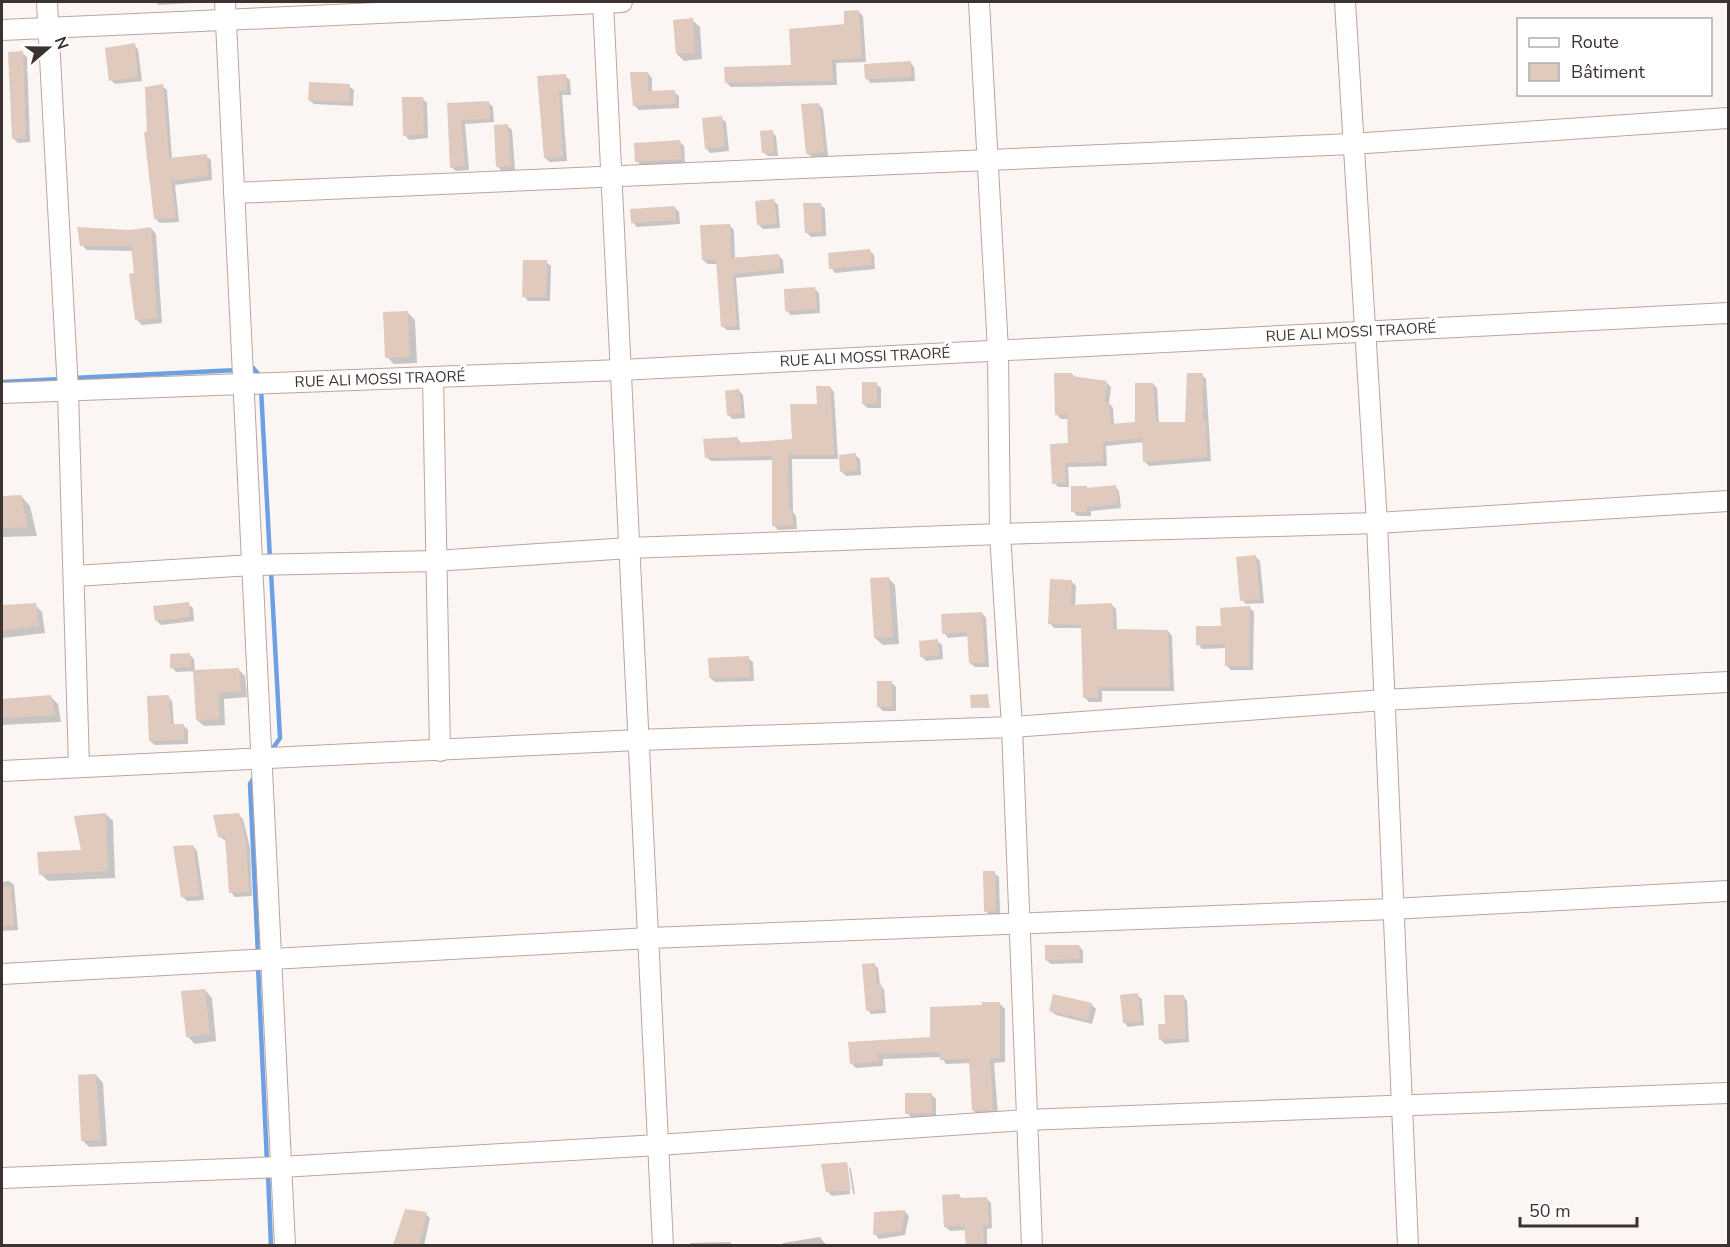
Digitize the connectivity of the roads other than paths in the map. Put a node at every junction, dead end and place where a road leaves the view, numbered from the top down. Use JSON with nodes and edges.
{"nodes":[{"id":1,"x":47,"y":2,"type":"edge"},
{"id":2,"x":603,"y":2,"type":"edge"},
{"id":3,"x":622,"y":2,"type":"edge"},
{"id":4,"x":979,"y":2,"type":"edge"},
{"id":5,"x":1345,"y":2,"type":"edge"},
{"id":6,"x":226,"y":10,"type":"edge"},
{"id":7,"x":48,"y":27,"type":"junction"},
{"id":8,"x":2,"y":30,"type":"edge"},
{"id":9,"x":1728,"y":118,"type":"edge"},
{"id":10,"x":1352,"y":144,"type":"junction"},
{"id":11,"x":987,"y":159,"type":"junction"},
{"id":12,"x":611,"y":177,"type":"junction"},
{"id":13,"x":234,"y":193,"type":"junction"},
{"id":14,"x":1728,"y":313,"type":"edge"},
{"id":15,"x":1366,"y":332,"type":"junction"},
{"id":16,"x":998,"y":350,"type":"junction"},
{"id":17,"x":621,"y":370,"type":"junction"},
{"id":18,"x":433,"y":377,"type":"junction"},
{"id":19,"x":243,"y":384,"type":"junction"},
{"id":20,"x":68,"y":391,"type":"junction"},
{"id":21,"x":2,"y":393,"type":"edge"},
{"id":22,"x":1728,"y":501,"type":"edge"},
{"id":23,"x":1377,"y":523,"type":"junction"},
{"id":24,"x":1000,"y":534,"type":"junction"},
{"id":25,"x":629,"y":548,"type":"junction"},
{"id":26,"x":435,"y":561,"type":"junction"},
{"id":27,"x":252,"y":565,"type":"junction"},
{"id":28,"x":75,"y":576,"type":"junction"},
{"id":29,"x":1728,"y":682,"type":"edge"},
{"id":30,"x":1384,"y":700,"type":"junction"},
{"id":31,"x":1012,"y":727,"type":"junction"},
{"id":32,"x":638,"y":740,"type":"junction"},
{"id":33,"x":440,"y":752,"type":"junction"},
{"id":34,"x":261,"y":759,"type":"junction"},
{"id":35,"x":80,"y":766,"type":"junction"},
{"id":36,"x":2,"y":771,"type":"edge"},
{"id":37,"x":1728,"y":891,"type":"edge"},
{"id":38,"x":1392,"y":909,"type":"junction"},
{"id":39,"x":1018,"y":922,"type":"junction"},
{"id":40,"x":650,"y":938,"type":"junction"},
{"id":41,"x":271,"y":961,"type":"junction"},
{"id":42,"x":2,"y":975,"type":"edge"},
{"id":43,"x":1728,"y":1092,"type":"edge"},
{"id":44,"x":1401,"y":1106,"type":"junction"},
{"id":45,"x":1026,"y":1120,"type":"junction"},
{"id":46,"x":658,"y":1145,"type":"junction"},
{"id":47,"x":281,"y":1167,"type":"junction"},
{"id":48,"x":2,"y":1178,"type":"edge"},
{"id":49,"x":285,"y":1245,"type":"edge"},
{"id":50,"x":663,"y":1245,"type":"edge"},
{"id":51,"x":1032,"y":1245,"type":"edge"},
{"id":52,"x":1408,"y":1245,"type":"edge"}],
"edges":[{"from":1,"to":7,"type":"street"},
{"from":2,"to":3,"type":"street"},
{"from":2,"to":6,"type":"street"},
{"from":2,"to":12,"type":"street"},
{"from":4,"to":11,"type":"street"},
{"from":5,"to":10,"type":"street"},
{"from":6,"to":7,"type":"street"},
{"from":6,"to":13,"type":"street"},
{"from":7,"to":8,"type":"street"},
{"from":7,"to":20,"type":"street"},
{"from":9,"to":10,"type":"street"},
{"from":10,"to":11,"type":"street"},
{"from":10,"to":15,"type":"street"},
{"from":11,"to":12,"type":"street"},
{"from":11,"to":16,"type":"street"},
{"from":12,"to":13,"type":"street"},
{"from":12,"to":17,"type":"street"},
{"from":13,"to":19,"type":"street"},
{"from":14,"to":15,"type":"street","name":"RUE ALI MOSSI TRAORÉ"},
{"from":15,"to":16,"type":"street","name":"RUE ALI MOSSI TRAORÉ"},
{"from":15,"to":23,"type":"street"},
{"from":16,"to":17,"type":"street","name":"RUE ALI MOSSI TRAORÉ"},
{"from":16,"to":24,"type":"street"},
{"from":17,"to":18,"type":"street","name":"RUE ALI MOSSI TRAORÉ"},
{"from":17,"to":25,"type":"street"},
{"from":18,"to":19,"type":"street","name":"RUE ALI MOSSI TRAORÉ"},
{"from":18,"to":26,"type":"street"},
{"from":19,"to":20,"type":"street","name":"RUE ALI MOSSI TRAORÉ"},
{"from":19,"to":27,"type":"street"},
{"from":20,"to":21,"type":"street","name":"RUE ALI MOSSI TRAORÉ"},
{"from":20,"to":28,"type":"street"},
{"from":22,"to":23,"type":"street"},
{"from":23,"to":24,"type":"street"},
{"from":23,"to":30,"type":"street"},
{"from":24,"to":25,"type":"street"},
{"from":24,"to":31,"type":"street"},
{"from":25,"to":26,"type":"street"},
{"from":25,"to":32,"type":"street"},
{"from":26,"to":27,"type":"street"},
{"from":26,"to":33,"type":"street"},
{"from":27,"to":28,"type":"street"},
{"from":27,"to":34,"type":"street"},
{"from":28,"to":35,"type":"street"},
{"from":29,"to":30,"type":"street"},
{"from":30,"to":31,"type":"street"},
{"from":30,"to":38,"type":"street"},
{"from":31,"to":32,"type":"street"},
{"from":31,"to":39,"type":"street"},
{"from":32,"to":33,"type":"street"},
{"from":32,"to":40,"type":"street"},
{"from":33,"to":34,"type":"street"},
{"from":34,"to":35,"type":"street"},
{"from":34,"to":41,"type":"street"},
{"from":35,"to":36,"type":"street"},
{"from":37,"to":38,"type":"street"},
{"from":38,"to":39,"type":"street"},
{"from":38,"to":44,"type":"street"},
{"from":39,"to":40,"type":"street"},
{"from":39,"to":45,"type":"street"},
{"from":40,"to":41,"type":"street"},
{"from":40,"to":46,"type":"street"},
{"from":41,"to":42,"type":"street"},
{"from":41,"to":47,"type":"street"},
{"from":43,"to":44,"type":"street"},
{"from":44,"to":45,"type":"street"},
{"from":44,"to":52,"type":"street"},
{"from":45,"to":46,"type":"street"},
{"from":45,"to":51,"type":"street"},
{"from":46,"to":47,"type":"street"},
{"from":46,"to":50,"type":"street"},
{"from":47,"to":48,"type":"street"},
{"from":47,"to":49,"type":"street"}]}
